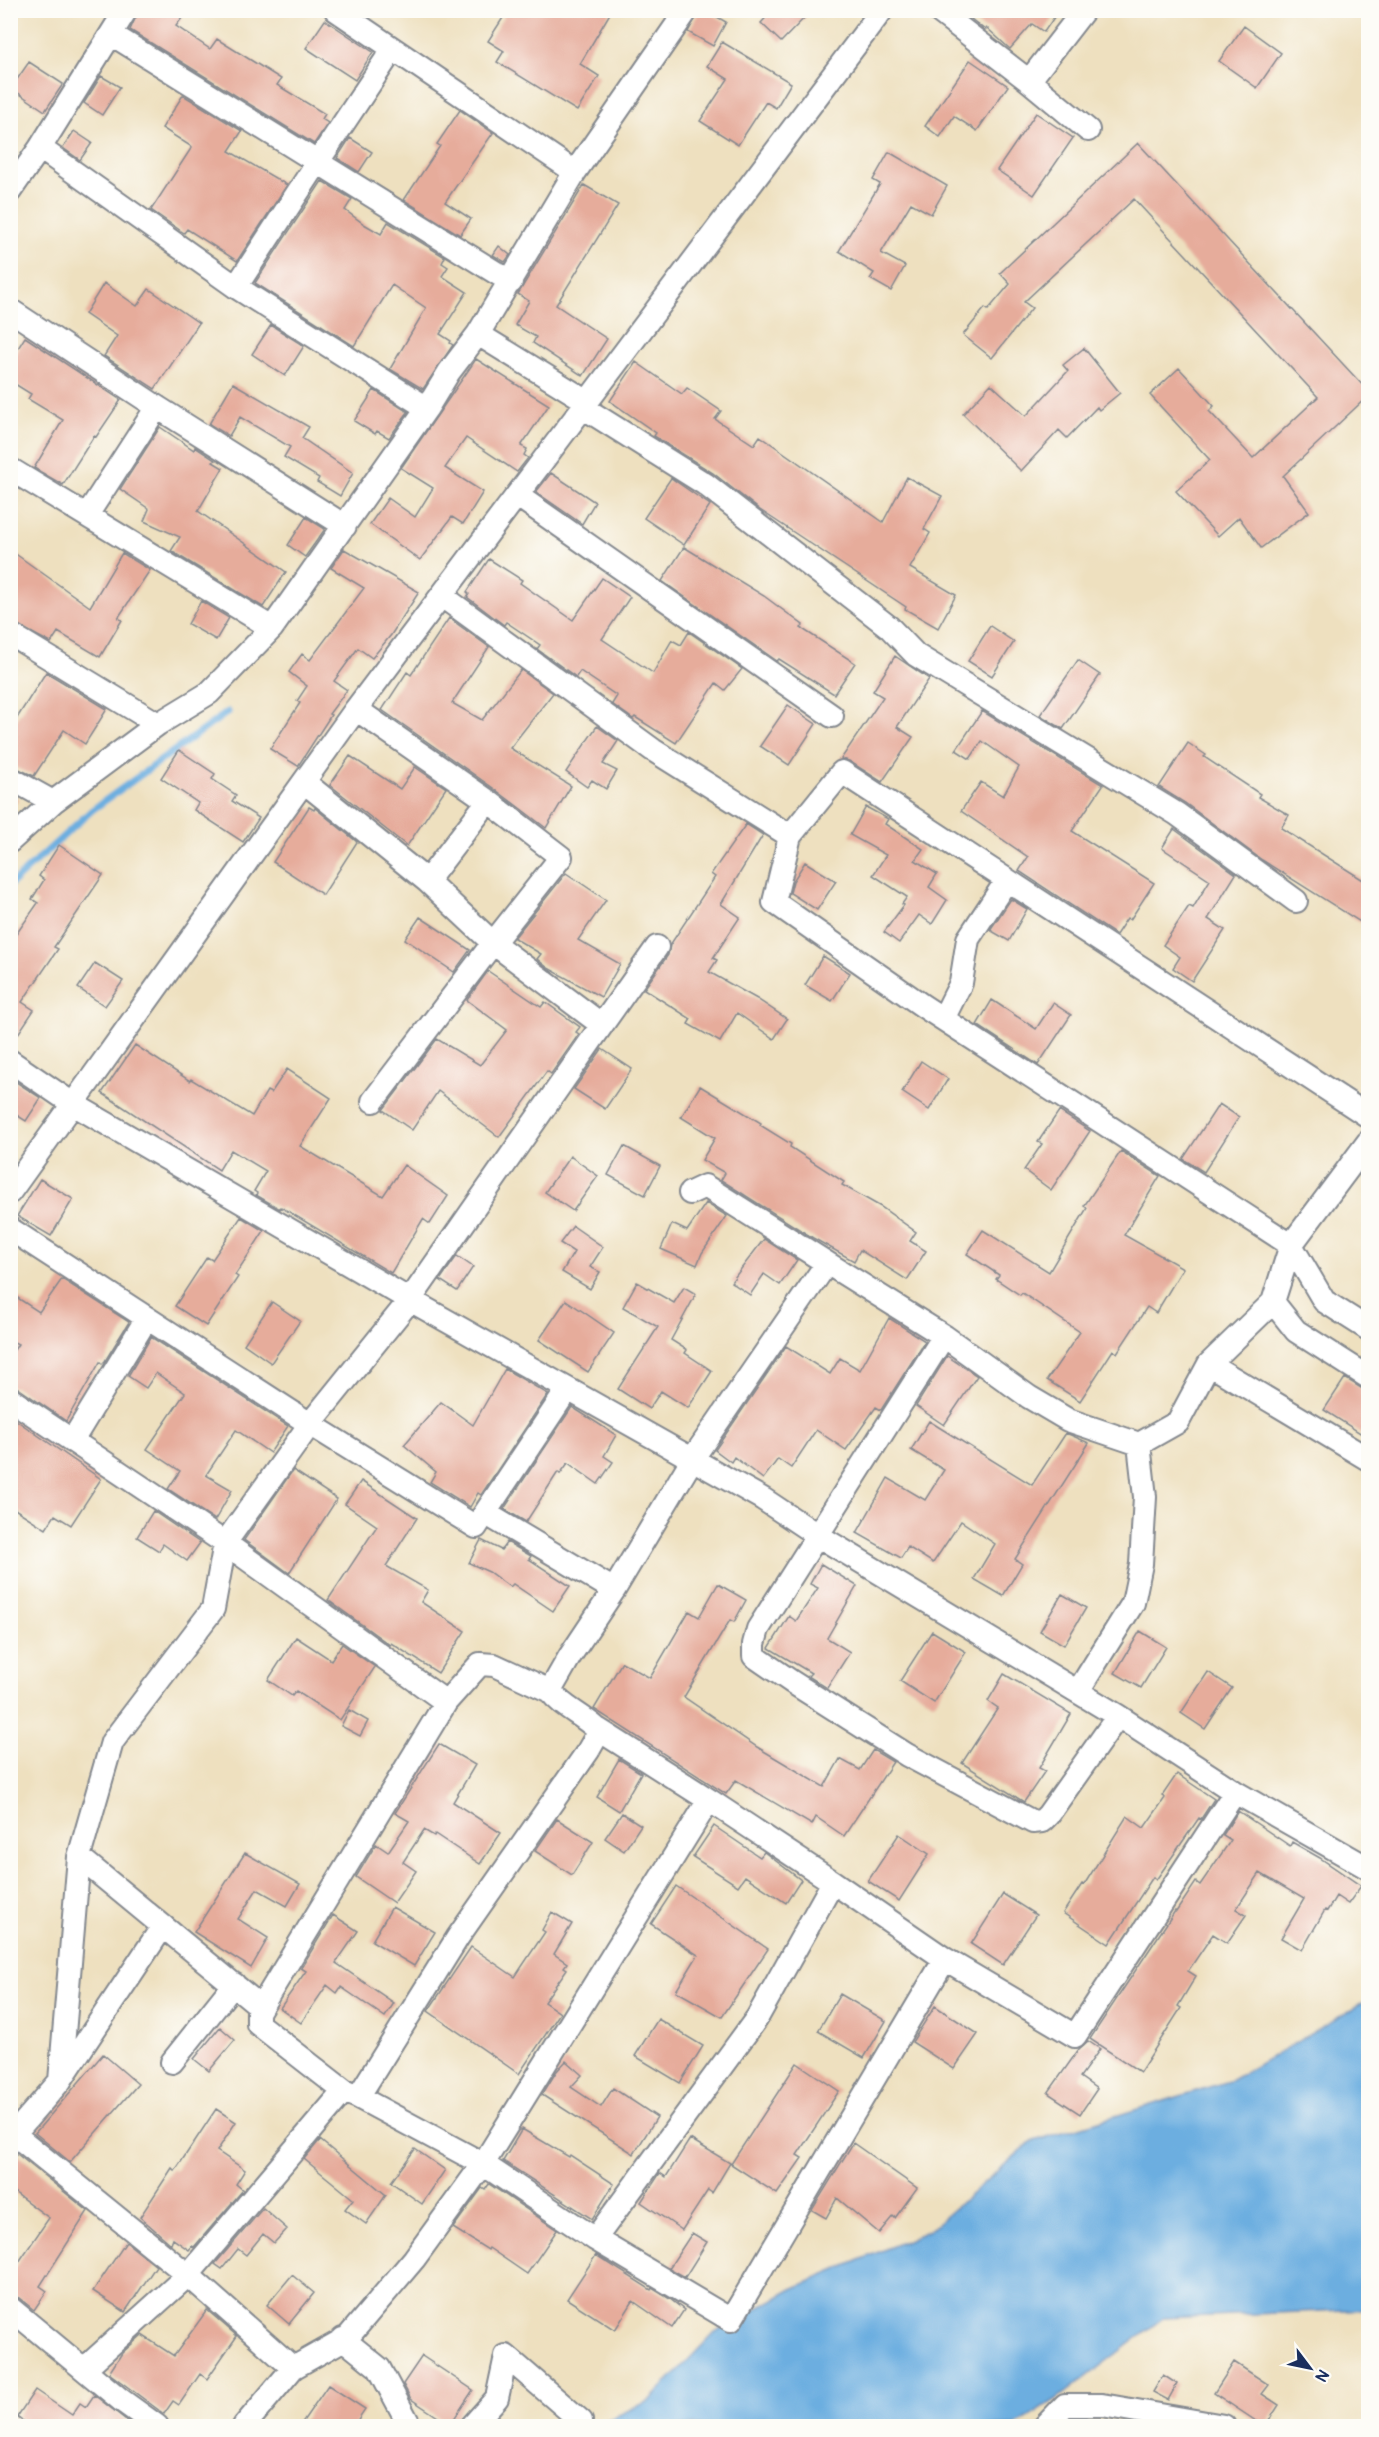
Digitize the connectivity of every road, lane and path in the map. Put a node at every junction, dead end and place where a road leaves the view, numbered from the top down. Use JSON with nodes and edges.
{"nodes":[{"id":1,"x":126,"y":10,"type":"edge"},
{"id":2,"x":336,"y":10,"type":"edge"},
{"id":3,"x":687,"y":10,"type":"edge"},
{"id":4,"x":882,"y":10,"type":"edge"},
{"id":5,"x":937,"y":10,"type":"edge"},
{"id":6,"x":1084,"y":10,"type":"edge"},
{"id":7,"x":111,"y":34,"type":"junction"},
{"id":8,"x":393,"y":49,"type":"junction"},
{"id":9,"x":1029,"y":81,"type":"junction"},
{"id":10,"x":1088,"y":130,"type":"dead end"},
{"id":11,"x":40,"y":148,"type":"junction"},
{"id":12,"x":316,"y":163,"type":"junction"},
{"id":13,"x":575,"y":172,"type":"junction"},
{"id":14,"x":10,"y":191,"type":"edge"},
{"id":15,"x":511,"y":282,"type":"junction"},
{"id":16,"x":236,"y":287,"type":"junction"},
{"id":17,"x":10,"y":310,"type":"edge"},
{"id":18,"x":478,"y":334,"type":"junction"},
{"id":19,"x":586,"y":405,"type":"junction"},
{"id":20,"x":156,"y":407,"type":"junction"},
{"id":21,"x":427,"y":408,"type":"junction"},
{"id":22,"x":10,"y":469,"type":"edge"},
{"id":23,"x":518,"y":496,"type":"junction"},
{"id":24,"x":87,"y":515,"type":"junction"},
{"id":25,"x":345,"y":526,"type":"junction"},
{"id":26,"x":442,"y":596,"type":"junction"},
{"id":27,"x":272,"y":628,"type":"junction"},
{"id":28,"x":10,"y":634,"type":"edge"},
{"id":29,"x":356,"y":709,"type":"junction"},
{"id":30,"x":832,"y":716,"type":"dead end"},
{"id":31,"x":158,"y":724,"type":"junction"},
{"id":32,"x":10,"y":778,"type":"edge"},
{"id":33,"x":304,"y":782,"type":"junction"},
{"id":34,"x":488,"y":801,"type":"junction"},
{"id":35,"x":52,"y":802,"type":"junction"},
{"id":36,"x":790,"y":836,"type":"junction"},
{"id":37,"x":10,"y":841,"type":"edge"},
{"id":38,"x":1007,"y":880,"type":"junction"},
{"id":39,"x":427,"y":881,"type":"junction"},
{"id":40,"x":1296,"y":901,"type":"dead end"},
{"id":41,"x":493,"y":943,"type":"junction"},
{"id":42,"x":657,"y":947,"type":"dead end"},
{"id":43,"x":943,"y":1019,"type":"junction"},
{"id":44,"x":602,"y":1025,"type":"junction"},
{"id":45,"x":10,"y":1061,"type":"edge"},
{"id":46,"x":373,"y":1101,"type":"dead end"},
{"id":47,"x":74,"y":1104,"type":"junction"},
{"id":48,"x":1368,"y":1116,"type":"edge"},
{"id":49,"x":1368,"y":1142,"type":"edge"},
{"id":50,"x":10,"y":1192,"type":"edge"},
{"id":51,"x":690,"y":1193,"type":"dead end"},
{"id":52,"x":10,"y":1229,"type":"edge"},
{"id":53,"x":1291,"y":1245,"type":"junction"},
{"id":54,"x":827,"y":1263,"type":"junction"},
{"id":55,"x":410,"y":1300,"type":"junction"},
{"id":56,"x":1273,"y":1302,"type":"junction"},
{"id":57,"x":147,"y":1318,"type":"junction"},
{"id":58,"x":1368,"y":1329,"type":"edge"},
{"id":59,"x":944,"y":1336,"type":"junction"},
{"id":60,"x":1209,"y":1364,"type":"junction"},
{"id":61,"x":1368,"y":1377,"type":"edge"},
{"id":62,"x":567,"y":1390,"type":"junction"},
{"id":63,"x":10,"y":1399,"type":"edge"},
{"id":64,"x":310,"y":1425,"type":"junction"},
{"id":65,"x":72,"y":1441,"type":"junction"},
{"id":66,"x":1139,"y":1444,"type":"junction"},
{"id":67,"x":693,"y":1458,"type":"junction"},
{"id":68,"x":1368,"y":1459,"type":"edge"},
{"id":69,"x":485,"y":1512,"type":"junction"},
{"id":70,"x":818,"y":1535,"type":"junction"},
{"id":71,"x":225,"y":1542,"type":"junction"},
{"id":72,"x":614,"y":1590,"type":"junction"},
{"id":73,"x":550,"y":1691,"type":"junction"},
{"id":74,"x":1078,"y":1691,"type":"junction"},
{"id":75,"x":446,"y":1702,"type":"junction"},
{"id":76,"x":1118,"y":1716,"type":"junction"},
{"id":77,"x":596,"y":1728,"type":"junction"},
{"id":78,"x":1235,"y":1792,"type":"junction"},
{"id":79,"x":709,"y":1800,"type":"junction"},
{"id":80,"x":79,"y":1857,"type":"junction"},
{"id":81,"x":1368,"y":1868,"type":"edge"},
{"id":82,"x":832,"y":1882,"type":"junction"},
{"id":83,"x":163,"y":1926,"type":"junction"},
{"id":84,"x":945,"y":1959,"type":"junction"},
{"id":85,"x":234,"y":1984,"type":"junction"},
{"id":86,"x":261,"y":2007,"type":"junction"},
{"id":87,"x":172,"y":2062,"type":"dead end"},
{"id":88,"x":60,"y":2081,"type":"junction"},
{"id":89,"x":351,"y":2094,"type":"junction"},
{"id":90,"x":12,"y":2136,"type":"edge"},
{"id":91,"x":483,"y":2164,"type":"junction"},
{"id":92,"x":595,"y":2240,"type":"junction"},
{"id":93,"x":188,"y":2275,"type":"junction"},
{"id":94,"x":10,"y":2308,"type":"edge"},
{"id":95,"x":344,"y":2339,"type":"junction"},
{"id":96,"x":293,"y":2368,"type":"junction"},
{"id":97,"x":84,"y":2369,"type":"junction"},
{"id":98,"x":581,"y":2421,"type":"dead end"},
{"id":99,"x":157,"y":2427,"type":"edge"},
{"id":100,"x":244,"y":2427,"type":"edge"},
{"id":101,"x":410,"y":2427,"type":"edge"},
{"id":102,"x":472,"y":2427,"type":"edge"},
{"id":103,"x":1045,"y":2427,"type":"edge"},
{"id":104,"x":1224,"y":2427,"type":"edge"}],
"edges":[{"from":1,"to":7,"type":"street"},
{"from":2,"to":8,"type":"street"},
{"from":3,"to":13,"type":"street"},
{"from":4,"to":19,"type":"street"},
{"from":5,"to":9,"type":"street"},
{"from":6,"to":9,"type":"street"},
{"from":7,"to":11,"type":"street"},
{"from":7,"to":12,"type":"street"},
{"from":8,"to":12,"type":"street"},
{"from":8,"to":13,"type":"street"},
{"from":9,"to":10,"type":"street"},
{"from":11,"to":14,"type":"street"},
{"from":11,"to":16,"type":"street"},
{"from":12,"to":15,"type":"street"},
{"from":12,"to":16,"type":"street"},
{"from":13,"to":15,"type":"street"},
{"from":15,"to":18,"type":"street"},
{"from":16,"to":21,"type":"street"},
{"from":17,"to":20,"type":"street"},
{"from":18,"to":19,"type":"street"},
{"from":18,"to":21,"type":"street"},
{"from":19,"to":23,"type":"street"},
{"from":19,"to":40,"type":"street"},
{"from":20,"to":24,"type":"street"},
{"from":20,"to":25,"type":"street"},
{"from":21,"to":25,"type":"street"},
{"from":22,"to":24,"type":"street"},
{"from":23,"to":26,"type":"street"},
{"from":23,"to":30,"type":"street"},
{"from":24,"to":27,"type":"street"},
{"from":25,"to":27,"type":"street"},
{"from":26,"to":29,"type":"street"},
{"from":26,"to":36,"type":"street"},
{"from":27,"to":31,"type":"street"},
{"from":28,"to":31,"type":"street"},
{"from":29,"to":33,"type":"street"},
{"from":29,"to":34,"type":"street"},
{"from":31,"to":35,"type":"street"},
{"from":32,"to":35,"type":"street"},
{"from":33,"to":39,"type":"street"},
{"from":33,"to":47,"type":"street"},
{"from":34,"to":39,"type":"street"},
{"from":34,"to":41,"type":"street"},
{"from":35,"to":37,"type":"street"},
{"from":36,"to":38,"type":"street"},
{"from":36,"to":43,"type":"street"},
{"from":38,"to":43,"type":"street"},
{"from":38,"to":48,"type":"street"},
{"from":39,"to":41,"type":"street"},
{"from":41,"to":44,"type":"street"},
{"from":41,"to":46,"type":"street"},
{"from":42,"to":44,"type":"street"},
{"from":43,"to":53,"type":"street"},
{"from":44,"to":55,"type":"street"},
{"from":45,"to":47,"type":"street"},
{"from":47,"to":50,"type":"street"},
{"from":47,"to":55,"type":"street"},
{"from":49,"to":53,"type":"street"},
{"from":51,"to":54,"type":"street"},
{"from":52,"to":57,"type":"street"},
{"from":53,"to":56,"type":"street"},
{"from":53,"to":58,"type":"street"},
{"from":54,"to":59,"type":"street"},
{"from":54,"to":67,"type":"street"},
{"from":55,"to":62,"type":"street"},
{"from":55,"to":64,"type":"street"},
{"from":56,"to":60,"type":"street"},
{"from":56,"to":61,"type":"street"},
{"from":57,"to":64,"type":"street"},
{"from":57,"to":65,"type":"street"},
{"from":59,"to":66,"type":"street"},
{"from":59,"to":70,"type":"street"},
{"from":60,"to":66,"type":"street"},
{"from":60,"to":68,"type":"street"},
{"from":62,"to":67,"type":"street"},
{"from":62,"to":69,"type":"street"},
{"from":63,"to":65,"type":"street"},
{"from":64,"to":69,"type":"street"},
{"from":64,"to":71,"type":"street"},
{"from":65,"to":71,"type":"street"},
{"from":66,"to":74,"type":"street"},
{"from":67,"to":70,"type":"street"},
{"from":67,"to":72,"type":"street"},
{"from":69,"to":72,"type":"street"},
{"from":70,"to":74,"type":"street"},
{"from":70,"to":76,"type":"street"},
{"from":71,"to":75,"type":"street"},
{"from":71,"to":80,"type":"street"},
{"from":72,"to":73,"type":"street"},
{"from":73,"to":75,"type":"street"},
{"from":73,"to":77,"type":"street"},
{"from":74,"to":76,"type":"street"},
{"from":75,"to":86,"type":"street"},
{"from":76,"to":78,"type":"street"},
{"from":77,"to":79,"type":"street"},
{"from":77,"to":89,"type":"street"},
{"from":78,"to":81,"type":"street"},
{"from":78,"to":84,"type":"street"},
{"from":79,"to":82,"type":"street"},
{"from":79,"to":91,"type":"street"},
{"from":80,"to":83,"type":"street"},
{"from":80,"to":88,"type":"street"},
{"from":82,"to":84,"type":"street"},
{"from":82,"to":92,"type":"street"},
{"from":83,"to":85,"type":"street"},
{"from":83,"to":88,"type":"street"},
{"from":84,"to":92,"type":"street"},
{"from":85,"to":86,"type":"street"},
{"from":85,"to":87,"type":"street"},
{"from":86,"to":89,"type":"street"},
{"from":88,"to":90,"type":"street"},
{"from":89,"to":91,"type":"street"},
{"from":89,"to":93,"type":"street"},
{"from":90,"to":93,"type":"street"},
{"from":91,"to":92,"type":"street"},
{"from":91,"to":95,"type":"street"},
{"from":93,"to":96,"type":"street"},
{"from":93,"to":97,"type":"street"},
{"from":94,"to":97,"type":"street"},
{"from":95,"to":96,"type":"street"},
{"from":95,"to":101,"type":"street"},
{"from":96,"to":100,"type":"street"},
{"from":97,"to":99,"type":"street"},
{"from":98,"to":102,"type":"street"},
{"from":103,"to":104,"type":"street"}]}
